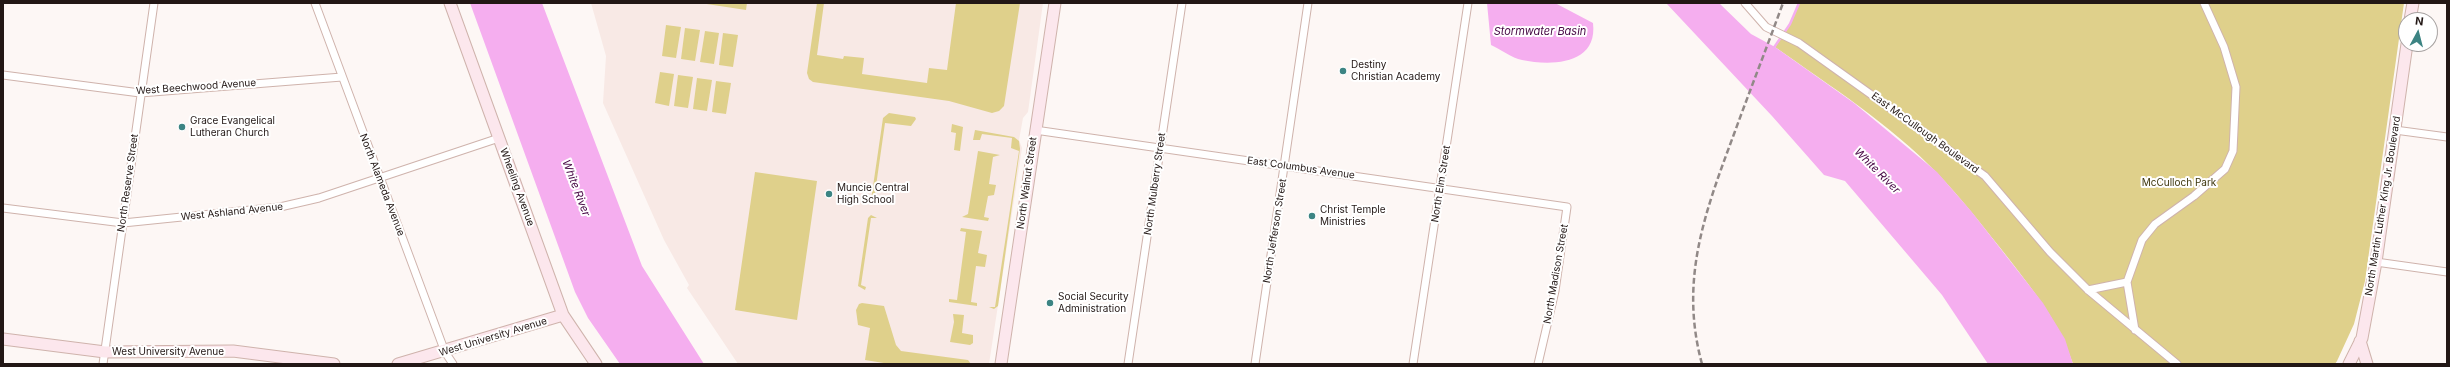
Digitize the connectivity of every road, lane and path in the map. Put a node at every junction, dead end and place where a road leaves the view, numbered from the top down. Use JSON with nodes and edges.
{"nodes":[{"id":1,"x":154,"y":3,"type":"edge"},
{"id":2,"x":315,"y":3,"type":"edge"},
{"id":3,"x":450,"y":3,"type":"edge"},
{"id":4,"x":1055,"y":3,"type":"edge"},
{"id":5,"x":1182,"y":3,"type":"edge"},
{"id":6,"x":1308,"y":3,"type":"edge"},
{"id":7,"x":1468,"y":3,"type":"edge"},
{"id":8,"x":1745,"y":3,"type":"edge"},
{"id":9,"x":2204,"y":3,"type":"edge"},
{"id":10,"x":2406,"y":52,"type":"edge"},
{"id":11,"x":3,"y":75,"type":"edge"},
{"id":12,"x":342,"y":77,"type":"junction"},
{"id":13,"x":140,"y":93,"type":"junction"},
{"id":14,"x":1035,"y":130,"type":"junction"},
{"id":15,"x":2395,"y":130,"type":"junction"},
{"id":16,"x":2447,"y":137,"type":"edge"},
{"id":17,"x":499,"y":138,"type":"junction"},
{"id":18,"x":1161,"y":148,"type":"junction"},
{"id":19,"x":1284,"y":166,"type":"junction"},
{"id":20,"x":380,"y":178,"type":"junction"},
{"id":21,"x":1440,"y":189,"type":"junction"},
{"id":22,"x":1567,"y":207,"type":"joint"},
{"id":23,"x":3,"y":208,"type":"edge"},
{"id":24,"x":123,"y":224,"type":"junction"},
{"id":25,"x":2376,"y":262,"type":"junction"},
{"id":26,"x":2447,"y":272,"type":"edge"},
{"id":27,"x":2127,"y":282,"type":"junction"},
{"id":28,"x":2088,"y":290,"type":"junction"},
{"id":29,"x":563,"y":315,"type":"junction"},
{"id":30,"x":2135,"y":330,"type":"junction"},
{"id":31,"x":3,"y":339,"type":"edge"},
{"id":32,"x":2360,"y":341,"type":"junction"},
{"id":33,"x":104,"y":352,"type":"junction"},
{"id":34,"x":445,"y":352,"type":"junction"},
{"id":35,"x":103,"y":364,"type":"edge"},
{"id":36,"x":334,"y":364,"type":"edge"},
{"id":37,"x":398,"y":364,"type":"edge"},
{"id":38,"x":453,"y":364,"type":"edge"},
{"id":39,"x":596,"y":364,"type":"edge"},
{"id":40,"x":1001,"y":364,"type":"edge"},
{"id":41,"x":1128,"y":364,"type":"edge"},
{"id":42,"x":1255,"y":364,"type":"edge"},
{"id":43,"x":1413,"y":364,"type":"edge"},
{"id":44,"x":1538,"y":364,"type":"edge"},
{"id":45,"x":2177,"y":364,"type":"edge"},
{"id":46,"x":2349,"y":364,"type":"edge"},
{"id":47,"x":2367,"y":364,"type":"edge"}],
"edges":[{"from":1,"to":13,"type":"street","name":"North Reserve Street"},
{"from":2,"to":12,"type":"street","name":"North Alameda Avenue"},
{"from":3,"to":17,"type":"main road","name":"Wheeling Avenue"},
{"from":4,"to":14,"type":"main road","name":"North Walnut Street"},
{"from":5,"to":18,"type":"street","name":"North Mulberry Street"},
{"from":6,"to":19,"type":"street","name":"North Jefferson Street"},
{"from":7,"to":21,"type":"street","name":"North Elm Street"},
{"from":8,"to":28,"type":"street","name":"East McCullough Boulevard"},
{"from":9,"to":27,"type":"street"},
{"from":10,"to":15,"type":"main road","name":"North Martin Luther King Jr. Boulevard"},
{"from":11,"to":13,"type":"street","name":"West Beechwood Avenue"},
{"from":12,"to":13,"type":"street","name":"West Beechwood Avenue"},
{"from":12,"to":20,"type":"street","name":"North Alameda Avenue"},
{"from":13,"to":24,"type":"street","name":"North Reserve Street"},
{"from":14,"to":18,"type":"street","name":"East Columbus Avenue"},
{"from":14,"to":40,"type":"main road","name":"North Walnut Street"},
{"from":15,"to":16,"type":"street"},
{"from":15,"to":25,"type":"main road","name":"North Martin Luther King Jr. Boulevard"},
{"from":17,"to":20,"type":"street","name":"West Ashland Avenue"},
{"from":17,"to":29,"type":"main road","name":"Wheeling Avenue"},
{"from":18,"to":19,"type":"street","name":"East Columbus Avenue"},
{"from":18,"to":41,"type":"street","name":"North Mulberry Street"},
{"from":19,"to":21,"type":"street","name":"East Columbus Avenue"},
{"from":19,"to":42,"type":"street","name":"North Jefferson Street"},
{"from":20,"to":24,"type":"street","name":"West Ashland Avenue"},
{"from":20,"to":34,"type":"street","name":"North Alameda Avenue"},
{"from":21,"to":22,"type":"street","name":"East Columbus Avenue"},
{"from":21,"to":43,"type":"street","name":"North Elm Street"},
{"from":22,"to":44,"type":"street","name":"North Madison Street"},
{"from":23,"to":24,"type":"street","name":"West Ashland Avenue"},
{"from":24,"to":33,"type":"street","name":"North Reserve Street"},
{"from":25,"to":26,"type":"street"},
{"from":25,"to":32,"type":"main road","name":"North Martin Luther King Jr. Boulevard"},
{"from":27,"to":28,"type":"street"},
{"from":27,"to":30,"type":"street"},
{"from":28,"to":30,"type":"street","name":"East McCullough Boulevard"},
{"from":29,"to":34,"type":"main road","name":"West University Avenue"},
{"from":29,"to":39,"type":"main road","name":"Wheeling Avenue"},
{"from":30,"to":45,"type":"street","name":"East McCullough Boulevard"},
{"from":31,"to":33,"type":"main road","name":"West University Avenue"},
{"from":32,"to":46,"type":"main road","name":"North Martin Luther King Jr. Boulevard"},
{"from":32,"to":47,"type":"main road"},
{"from":33,"to":35,"type":"street","name":"North Reserve Street"},
{"from":33,"to":36,"type":"main road","name":"West University Avenue"},
{"from":34,"to":37,"type":"main road","name":"West University Avenue"},
{"from":34,"to":38,"type":"street","name":"North Alameda Avenue"}]}
